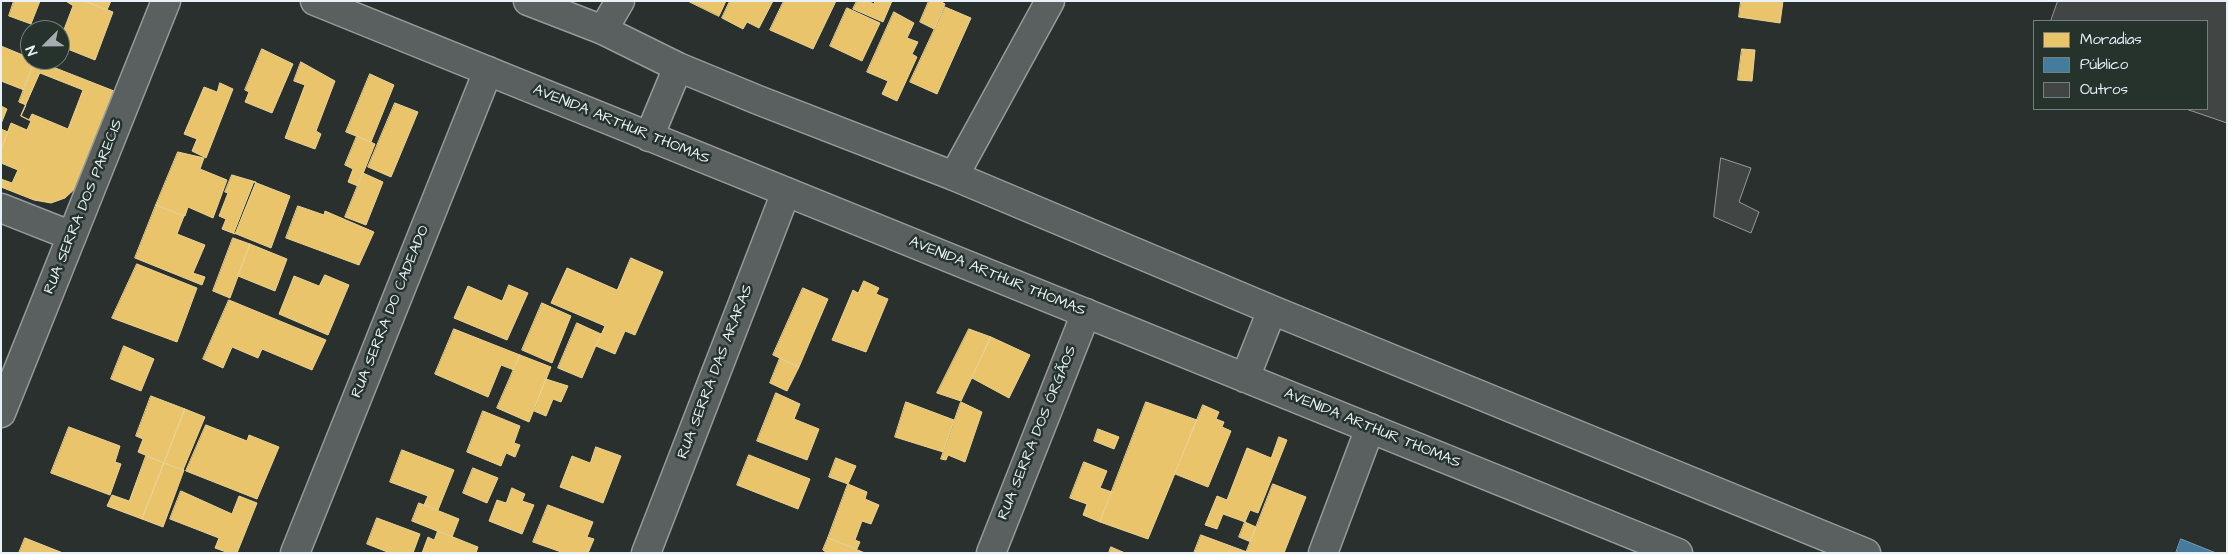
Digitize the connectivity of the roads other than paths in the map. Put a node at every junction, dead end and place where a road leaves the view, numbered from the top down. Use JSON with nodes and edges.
{"nodes":[{"id":1,"x":166,"y":1,"type":"edge"},
{"id":2,"x":315,"y":1,"type":"edge"},
{"id":3,"x":528,"y":1,"type":"edge"},
{"id":4,"x":620,"y":1,"type":"edge"},
{"id":5,"x":1050,"y":1,"type":"edge"},
{"id":6,"x":603,"y":30,"type":"junction"},
{"id":7,"x":678,"y":67,"type":"junction"},
{"id":8,"x":488,"y":71,"type":"junction"},
{"id":9,"x":649,"y":137,"type":"junction"},
{"id":10,"x":954,"y":176,"type":"junction"},
{"id":11,"x":786,"y":192,"type":"junction"},
{"id":12,"x":1,"y":208,"type":"edge"},
{"id":13,"x":72,"y":236,"type":"junction"},
{"id":14,"x":1272,"y":310,"type":"junction"},
{"id":15,"x":1086,"y":313,"type":"junction"},
{"id":16,"x":1246,"y":378,"type":"junction"},
{"id":17,"x":1,"y":413,"type":"edge"},
{"id":18,"x":1370,"y":428,"type":"junction"},
{"id":19,"x":1675,"y":552,"type":"edge"},
{"id":20,"x":294,"y":553,"type":"edge"},
{"id":21,"x":646,"y":553,"type":"edge"},
{"id":22,"x":991,"y":553,"type":"edge"},
{"id":23,"x":1323,"y":553,"type":"edge"},
{"id":24,"x":1866,"y":553,"type":"edge"}],
"edges":[{"from":1,"to":13,"type":"main road","name":"RUA SERRA DOS PARECIS"},
{"from":2,"to":8,"type":"main road","name":"AVENIDA ARTHUR THOMAS"},
{"from":3,"to":6,"type":"main road"},
{"from":4,"to":6,"type":"main road"},
{"from":5,"to":10,"type":"main road"},
{"from":6,"to":7,"type":"main road"},
{"from":7,"to":9,"type":"main road"},
{"from":7,"to":10,"type":"main road"},
{"from":8,"to":9,"type":"main road","name":"AVENIDA ARTHUR THOMAS"},
{"from":8,"to":20,"type":"main road","name":"RUA SERRA DO CADEADO"},
{"from":9,"to":11,"type":"main road","name":"AVENIDA ARTHUR THOMAS"},
{"from":10,"to":14,"type":"main road"},
{"from":11,"to":15,"type":"main road","name":"AVENIDA ARTHUR THOMAS"},
{"from":11,"to":21,"type":"main road","name":"RUA SERRA DAS ARARAS"},
{"from":12,"to":13,"type":"main road"},
{"from":13,"to":17,"type":"main road","name":"RUA SERRA DOS PARECIS"},
{"from":14,"to":16,"type":"main road"},
{"from":14,"to":24,"type":"main road"},
{"from":15,"to":16,"type":"main road","name":"AVENIDA ARTHUR THOMAS"},
{"from":15,"to":22,"type":"main road","name":"RUA SERRA DOS ÓRGÃOS"},
{"from":16,"to":18,"type":"main road","name":"AVENIDA ARTHUR THOMAS"},
{"from":18,"to":19,"type":"main road","name":"AVENIDA ARTHUR THOMAS"},
{"from":18,"to":23,"type":"main road"}]}
